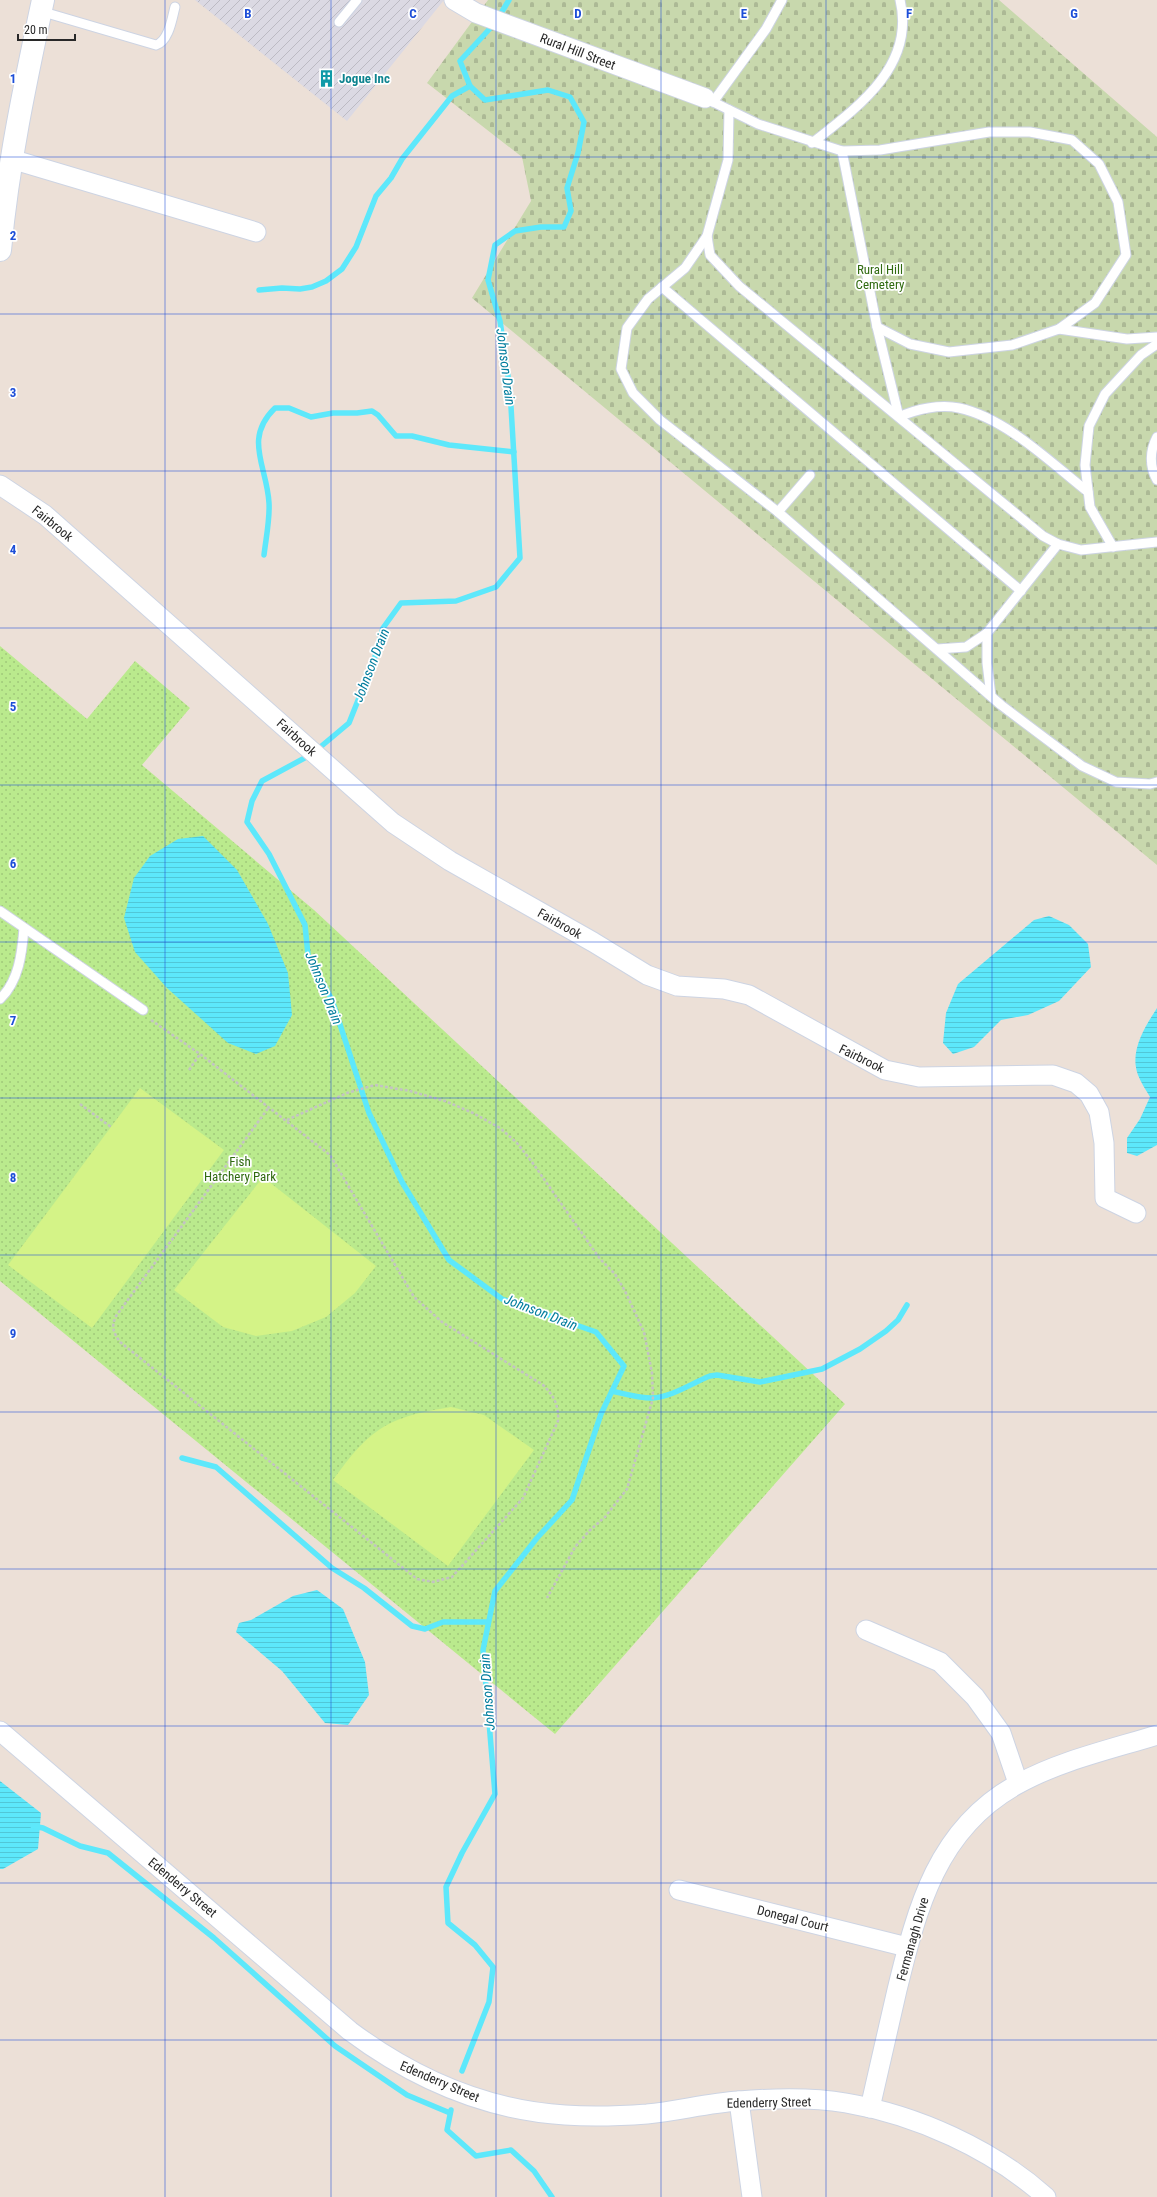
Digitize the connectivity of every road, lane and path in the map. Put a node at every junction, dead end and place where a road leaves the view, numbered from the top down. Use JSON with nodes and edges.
{"nodes":[{"id":1,"x":357,"y":0,"type":"edge"},
{"id":2,"x":454,"y":0,"type":"edge"},
{"id":3,"x":782,"y":0,"type":"edge"},
{"id":4,"x":900,"y":0,"type":"edge"},
{"id":5,"x":41,"y":6,"type":"edge"},
{"id":6,"x":175,"y":7,"type":"dead end"},
{"id":7,"x":339,"y":22,"type":"dead end"},
{"id":8,"x":709,"y":100,"type":"junction"},
{"id":9,"x":729,"y":110,"type":"junction"},
{"id":10,"x":812,"y":142,"type":"junction"},
{"id":11,"x":842,"y":151,"type":"junction"},
{"id":12,"x":11,"y":159,"type":"junction"},
{"id":13,"x":2,"y":218,"type":"edge"},
{"id":14,"x":256,"y":232,"type":"dead end"},
{"id":15,"x":707,"y":236,"type":"junction"},
{"id":16,"x":0,"y":250,"type":"edge"},
{"id":17,"x":662,"y":287,"type":"junction"},
{"id":18,"x":877,"y":327,"type":"junction"},
{"id":19,"x":1058,"y":329,"type":"junction"},
{"id":20,"x":1157,"y":337,"type":"edge"},
{"id":21,"x":1157,"y":344,"type":"edge"},
{"id":22,"x":899,"y":417,"type":"junction"},
{"id":23,"x":1157,"y":436,"type":"edge"},
{"id":24,"x":810,"y":475,"type":"dead end"},
{"id":25,"x":1157,"y":480,"type":"edge"},
{"id":26,"x":0,"y":485,"type":"edge"},
{"id":27,"x":1088,"y":492,"type":"junction"},
{"id":28,"x":778,"y":512,"type":"junction"},
{"id":29,"x":1157,"y":542,"type":"edge"},
{"id":30,"x":1058,"y":544,"type":"junction"},
{"id":31,"x":1113,"y":547,"type":"junction"},
{"id":32,"x":1021,"y":591,"type":"junction"},
{"id":33,"x":987,"y":633,"type":"junction"},
{"id":34,"x":937,"y":649,"type":"junction"},
{"id":35,"x":991,"y":696,"type":"junction"},
{"id":36,"x":1157,"y":782,"type":"edge"},
{"id":37,"x":0,"y":912,"type":"edge"},
{"id":38,"x":24,"y":928,"type":"junction"},
{"id":39,"x":0,"y":998,"type":"edge"},
{"id":40,"x":145,"y":1014,"type":"joint"},
{"id":41,"x":200,"y":1054,"type":"junction"},
{"id":42,"x":189,"y":1070,"type":"dead end"},
{"id":43,"x":80,"y":1104,"type":"dead end"},
{"id":44,"x":269,"y":1107,"type":"junction"},
{"id":45,"x":287,"y":1120,"type":"junction"},
{"id":46,"x":111,"y":1127,"type":"dead end"},
{"id":47,"x":1136,"y":1213,"type":"dead end"},
{"id":48,"x":547,"y":1598,"type":"dead end"},
{"id":49,"x":866,"y":1630,"type":"dead end"},
{"id":50,"x":0,"y":1731,"type":"edge"},
{"id":51,"x":1157,"y":1735,"type":"edge"},
{"id":52,"x":1018,"y":1783,"type":"junction"},
{"id":53,"x":679,"y":1890,"type":"dead end"},
{"id":54,"x":907,"y":1947,"type":"junction"},
{"id":55,"x":739,"y":2101,"type":"junction"},
{"id":56,"x":870,"y":2108,"type":"junction"},
{"id":57,"x":752,"y":2197,"type":"edge"},
{"id":58,"x":1046,"y":2197,"type":"edge"}],
"edges":[{"from":1,"to":7,"type":"lane"},
{"from":2,"to":8,"type":"street","name":"Rural Hill Street"},
{"from":3,"to":8,"type":"lane"},
{"from":4,"to":10,"type":"lane"},
{"from":5,"to":6,"type":"lane"},
{"from":5,"to":12,"type":"street"},
{"from":8,"to":9,"type":"lane"},
{"from":9,"to":10,"type":"lane"},
{"from":9,"to":15,"type":"lane"},
{"from":10,"to":11,"type":"lane"},
{"from":11,"to":18,"type":"lane"},
{"from":11,"to":19,"type":"lane"},
{"from":12,"to":13,"type":"street"},
{"from":12,"to":14,"type":"street"},
{"from":13,"to":16,"type":"street"},
{"from":15,"to":17,"type":"lane"},
{"from":15,"to":22,"type":"lane"},
{"from":17,"to":28,"type":"lane"},
{"from":17,"to":32,"type":"lane"},
{"from":18,"to":19,"type":"lane"},
{"from":18,"to":22,"type":"lane"},
{"from":19,"to":20,"type":"lane"},
{"from":21,"to":27,"type":"lane"},
{"from":22,"to":27,"type":"lane"},
{"from":22,"to":30,"type":"lane"},
{"from":23,"to":25,"type":"lane"},
{"from":24,"to":28,"type":"lane"},
{"from":26,"to":47,"type":"street","name":"Fairbrook"},
{"from":27,"to":31,"type":"lane"},
{"from":28,"to":34,"type":"lane"},
{"from":29,"to":31,"type":"lane"},
{"from":30,"to":31,"type":"lane"},
{"from":30,"to":32,"type":"lane"},
{"from":32,"to":33,"type":"lane"},
{"from":33,"to":34,"type":"lane"},
{"from":33,"to":35,"type":"lane"},
{"from":34,"to":35,"type":"lane"},
{"from":35,"to":36,"type":"lane"},
{"from":37,"to":38,"type":"lane"},
{"from":38,"to":39,"type":"lane"},
{"from":38,"to":40,"type":"lane"},
{"from":40,"to":41,"type":"path"},
{"from":41,"to":42,"type":"path"},
{"from":41,"to":44,"type":"path"},
{"from":43,"to":46,"type":"path"},
{"from":44,"to":45,"type":"path"},
{"from":44,"to":45,"type":"path"},
{"from":45,"to":48,"type":"path"},
{"from":49,"to":52,"type":"street"},
{"from":50,"to":55,"type":"street","name":"Edenderry Street"},
{"from":51,"to":52,"type":"street","name":"Fermanagh Drive"},
{"from":52,"to":54,"type":"street","name":"Fermanagh Drive"},
{"from":53,"to":54,"type":"street","name":"Donegal Court"},
{"from":54,"to":56,"type":"street","name":"Fermanagh Drive"},
{"from":55,"to":56,"type":"street","name":"Edenderry Street"},
{"from":55,"to":57,"type":"street"},
{"from":56,"to":58,"type":"street","name":"Edenderry Street"}]}
